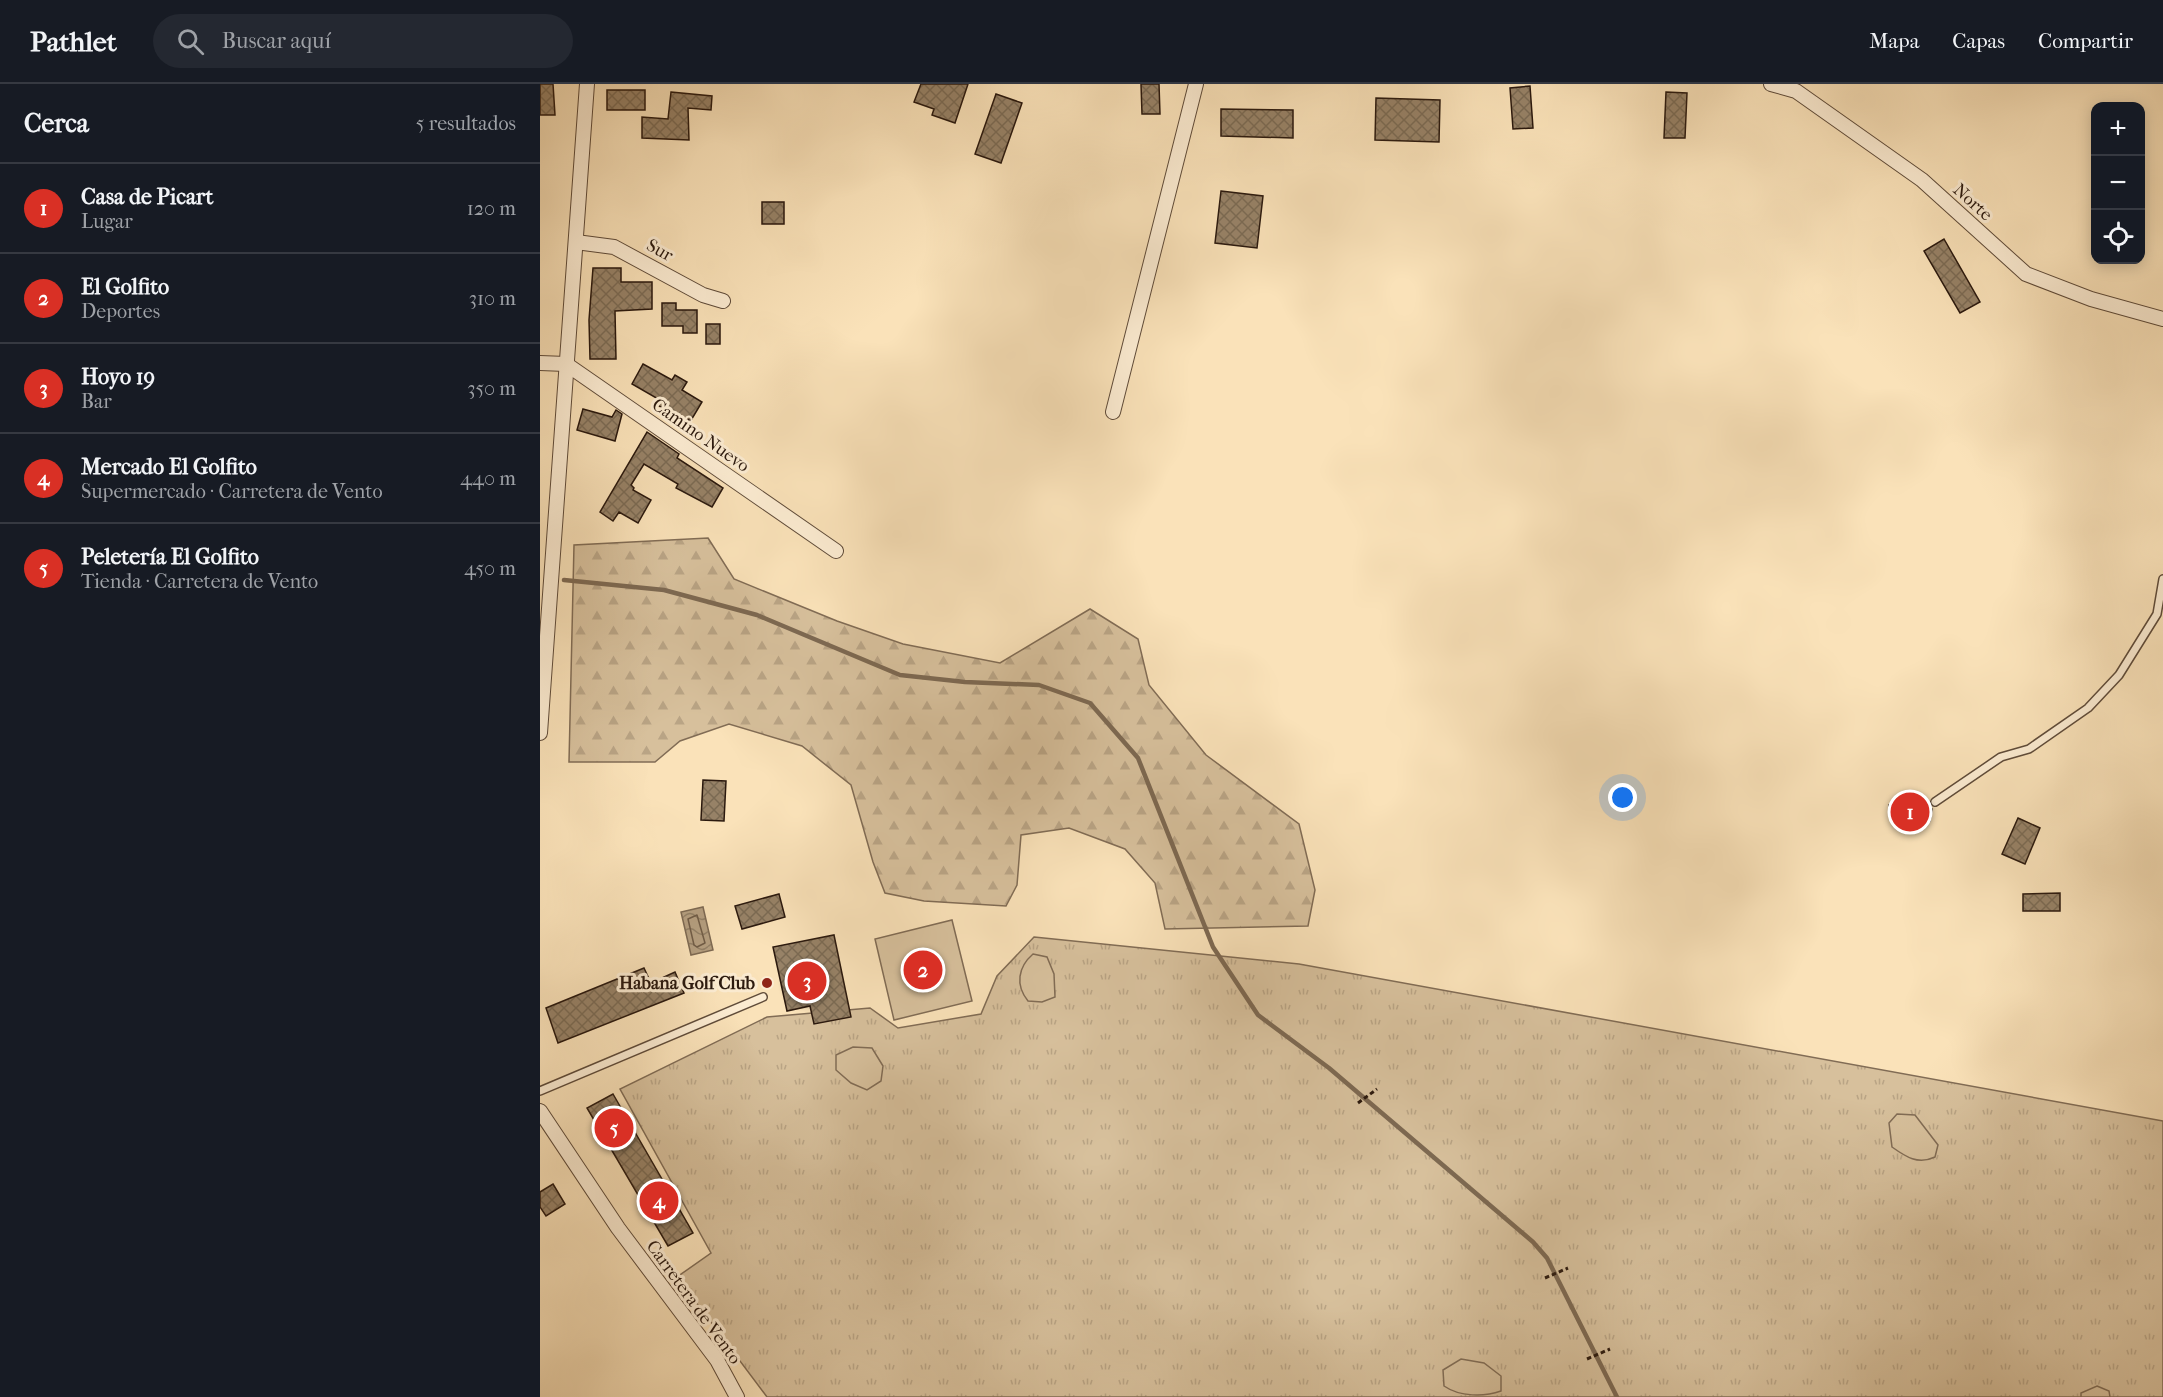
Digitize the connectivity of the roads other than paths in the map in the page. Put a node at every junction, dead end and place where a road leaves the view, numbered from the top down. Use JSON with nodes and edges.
{"nodes":[{"id":1,"x":587,"y":84,"type":"edge"},
{"id":2,"x":1196,"y":84,"type":"edge"},
{"id":3,"x":1771,"y":84,"type":"edge"},
{"id":4,"x":576,"y":242,"type":"junction"},
{"id":5,"x":723,"y":301,"type":"dead end"},
{"id":6,"x":2163,"y":320,"type":"edge"},
{"id":7,"x":540,"y":363,"type":"edge"},
{"id":8,"x":566,"y":364,"type":"junction"},
{"id":9,"x":1113,"y":412,"type":"dead end"},
{"id":10,"x":836,"y":551,"type":"dead end"},
{"id":11,"x":2163,"y":579,"type":"edge"},
{"id":12,"x":540,"y":733,"type":"edge"},
{"id":13,"x":1935,"y":802,"type":"dead end"},
{"id":14,"x":763,"y":997,"type":"dead end"},
{"id":15,"x":540,"y":1090,"type":"edge"},
{"id":16,"x":540,"y":1111,"type":"edge"},
{"id":17,"x":737,"y":1397,"type":"edge"}],
"edges":[{"from":1,"to":4,"type":"street"},
{"from":2,"to":9,"type":"street"},
{"from":3,"to":6,"type":"street","name":"Norte"},
{"from":4,"to":5,"type":"street","name":"Sur"},
{"from":4,"to":8,"type":"street"},
{"from":7,"to":8,"type":"street"},
{"from":8,"to":10,"type":"street","name":"Camino Nuevo"},
{"from":8,"to":12,"type":"street"},
{"from":11,"to":13,"type":"lane"},
{"from":14,"to":15,"type":"lane"},
{"from":16,"to":17,"type":"street","name":"Carretera de Vento"}]}
